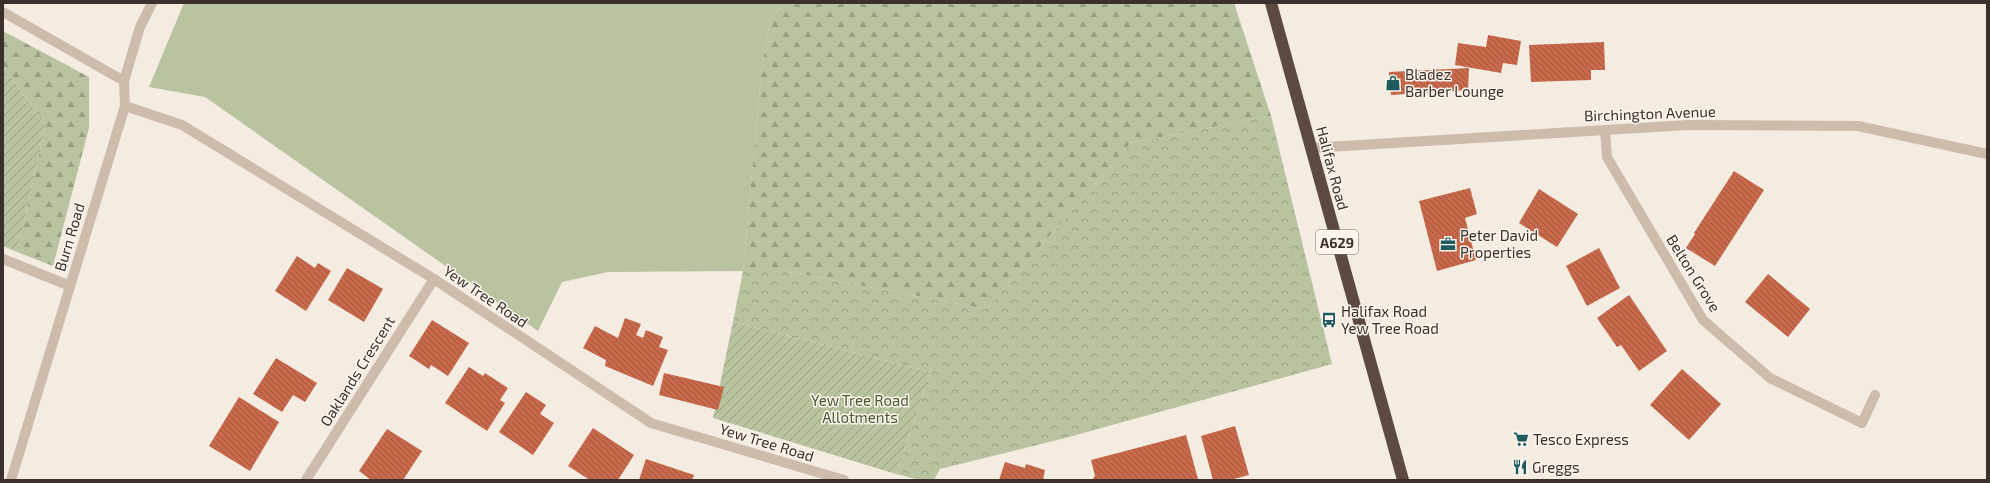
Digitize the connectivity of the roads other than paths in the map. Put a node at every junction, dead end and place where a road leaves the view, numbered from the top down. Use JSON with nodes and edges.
{"nodes":[{"id":1,"x":152,"y":3,"type":"edge"},
{"id":2,"x":1271,"y":3,"type":"edge"},
{"id":3,"x":3,"y":12,"type":"edge"},
{"id":4,"x":124,"y":81,"type":"junction"},
{"id":5,"x":125,"y":106,"type":"junction"},
{"id":6,"x":1606,"y":130,"type":"junction"},
{"id":7,"x":1311,"y":148,"type":"junction"},
{"id":8,"x":1987,"y":154,"type":"edge"},
{"id":9,"x":3,"y":258,"type":"edge"},
{"id":10,"x":434,"y":278,"type":"junction"},
{"id":11,"x":70,"y":286,"type":"junction"},
{"id":12,"x":1875,"y":395,"type":"dead end"},
{"id":13,"x":11,"y":480,"type":"edge"},
{"id":14,"x":306,"y":480,"type":"edge"},
{"id":15,"x":844,"y":480,"type":"edge"},
{"id":16,"x":1403,"y":480,"type":"edge"}],
"edges":[{"from":1,"to":4,"type":"street","name":"Burn Road"},
{"from":2,"to":7,"type":"highway","name":"Halifax Road","number":"A629"},
{"from":3,"to":4,"type":"street"},
{"from":4,"to":5,"type":"street","name":"Burn Road"},
{"from":5,"to":10,"type":"street","name":"Yew Tree Road"},
{"from":5,"to":11,"type":"street","name":"Burn Road"},
{"from":6,"to":7,"type":"street","name":"Birchington Avenue"},
{"from":6,"to":8,"type":"street","name":"Birchington Avenue"},
{"from":6,"to":12,"type":"street","name":"Belton Grove"},
{"from":7,"to":16,"type":"highway","name":"Halifax Road","number":"A629"},
{"from":9,"to":11,"type":"street"},
{"from":10,"to":14,"type":"street","name":"Oaklands Crescent"},
{"from":10,"to":15,"type":"street","name":"Yew Tree Road"},
{"from":11,"to":13,"type":"street","name":"Burn Road"}]}
